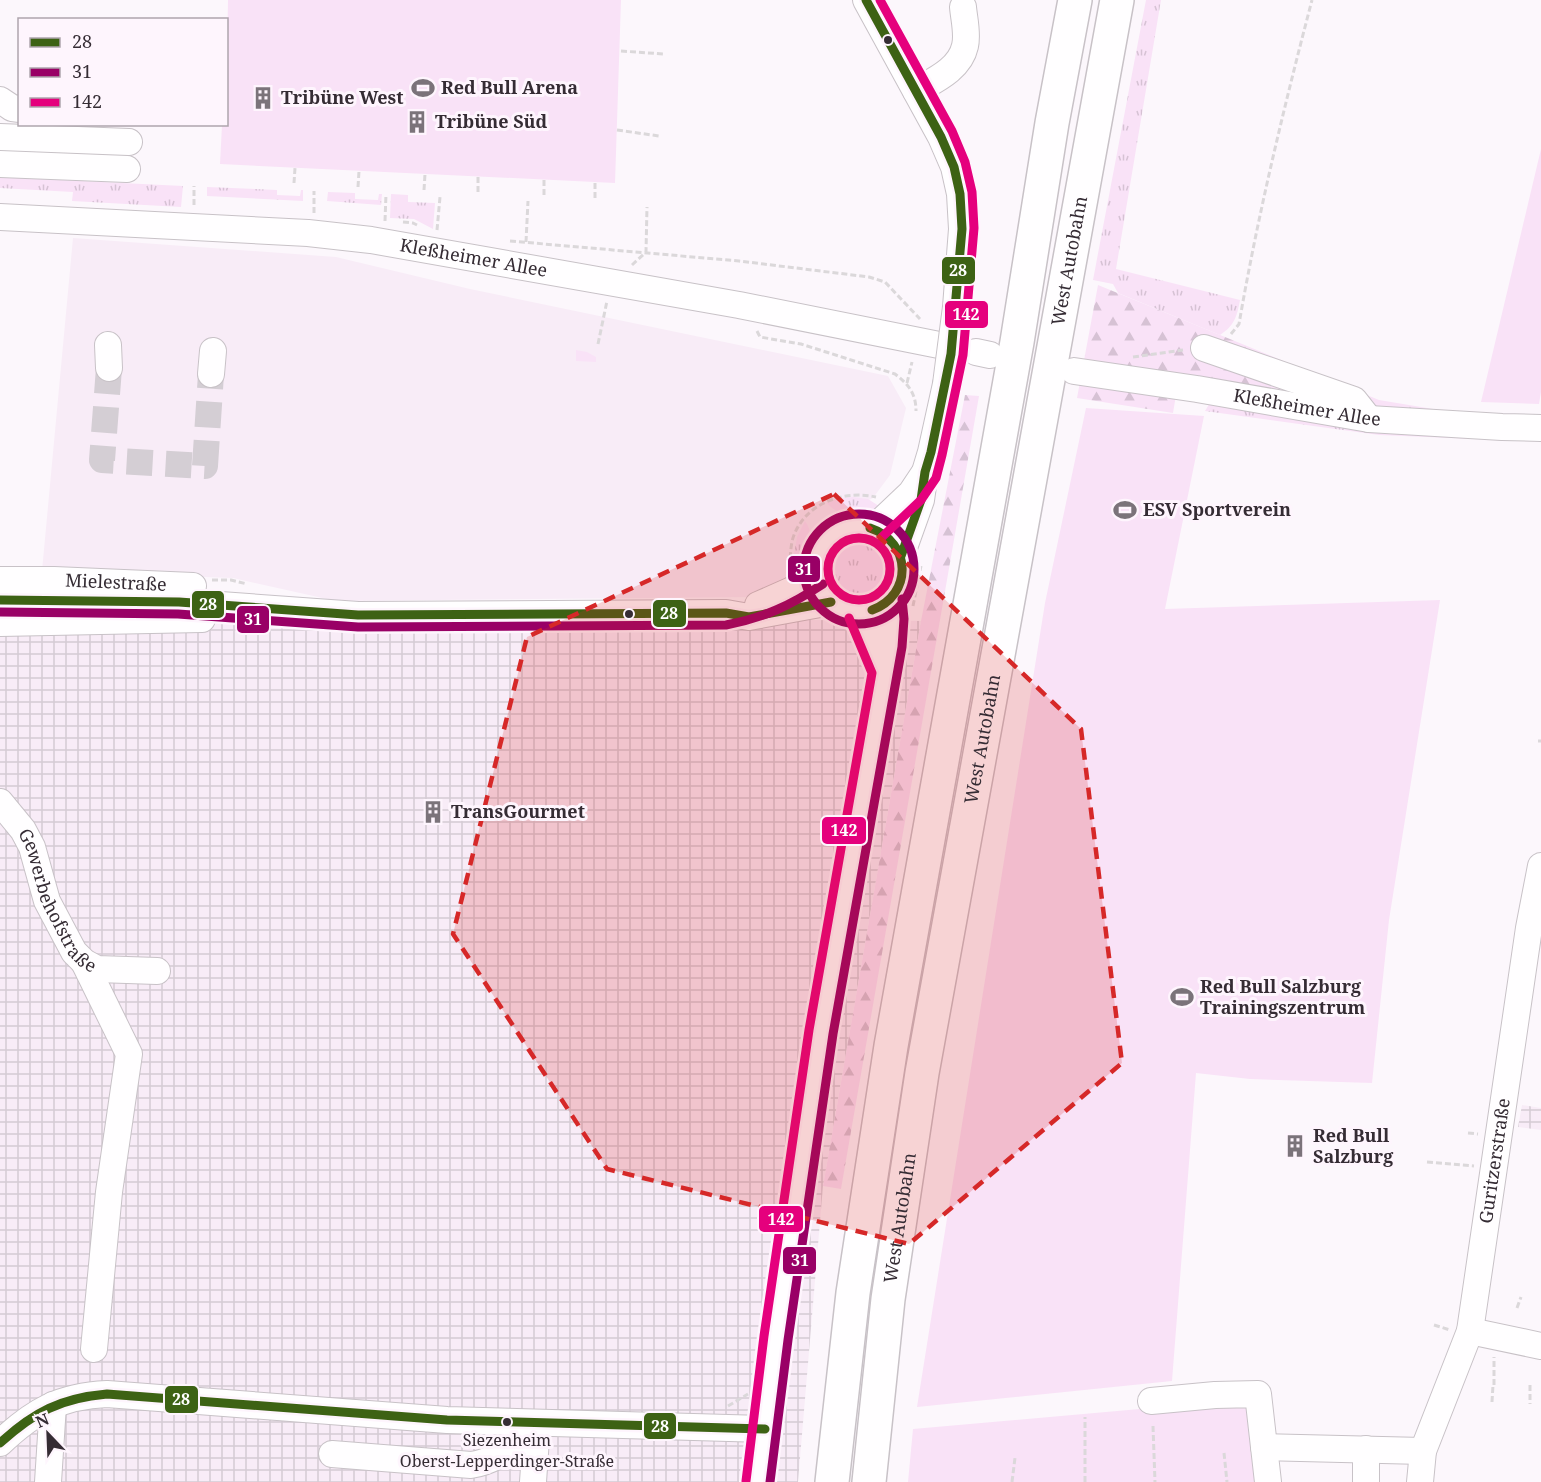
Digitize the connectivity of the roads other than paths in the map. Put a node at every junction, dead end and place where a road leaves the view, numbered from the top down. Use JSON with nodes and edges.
{"nodes":[{"id":1,"x":866,"y":0,"type":"edge"},
{"id":2,"x":1075,"y":0,"type":"edge"},
{"id":3,"x":1117,"y":0,"type":"edge"},
{"id":4,"x":963,"y":7,"type":"dead end"},
{"id":5,"x":916,"y":91,"type":"junction"},
{"id":6,"x":0,"y":100,"type":"edge"},
{"id":7,"x":18,"y":109,"type":"edge"},
{"id":8,"x":0,"y":137,"type":"edge"},
{"id":9,"x":129,"y":142,"type":"dead end"},
{"id":10,"x":0,"y":164,"type":"edge"},
{"id":11,"x":127,"y":169,"type":"dead end"},
{"id":12,"x":0,"y":217,"type":"edge"},
{"id":13,"x":939,"y":345,"type":"dead end"},
{"id":14,"x":1204,"y":348,"type":"road end"},
{"id":15,"x":1074,"y":371,"type":"dead end"},
{"id":16,"x":1369,"y":419,"type":"junction"},
{"id":17,"x":1541,"y":428,"type":"edge"},
{"id":18,"x":925,"y":472,"type":"junction"},
{"id":19,"x":882,"y":513,"type":"junction"},
{"id":20,"x":901,"y":556,"type":"junction"},
{"id":21,"x":816,"y":574,"type":"junction"},
{"id":22,"x":0,"y":580,"type":"edge"},
{"id":23,"x":0,"y":600,"type":"edge"},
{"id":24,"x":890,"y":600,"type":"junction"},
{"id":25,"x":831,"y":602,"type":"junction"},
{"id":26,"x":298,"y":612,"type":"junction"},
{"id":27,"x":726,"y":613,"type":"junction"},
{"id":28,"x":860,"y":613,"type":"junction"},
{"id":29,"x":0,"y":623,"type":"edge"},
{"id":30,"x":884,"y":672,"type":"junction"},
{"id":31,"x":2,"y":808,"type":"edge"},
{"id":32,"x":1541,"y":866,"type":"edge"},
{"id":33,"x":84,"y":962,"type":"junction"},
{"id":34,"x":157,"y":971,"type":"dead end"},
{"id":35,"x":1462,"y":1331,"type":"junction"},
{"id":36,"x":1541,"y":1346,"type":"edge"},
{"id":37,"x":94,"y":1349,"type":"dead end"},
{"id":38,"x":1150,"y":1401,"type":"dead end"},
{"id":39,"x":53,"y":1405,"type":"junction"},
{"id":40,"x":528,"y":1424,"type":"junction"},
{"id":41,"x":765,"y":1429,"type":"junction"},
{"id":42,"x":0,"y":1443,"type":"edge"},
{"id":43,"x":1264,"y":1447,"type":"junction"},
{"id":44,"x":1366,"y":1449,"type":"junction"},
{"id":45,"x":1423,"y":1451,"type":"junction"},
{"id":46,"x":332,"y":1454,"type":"dead end"},
{"id":47,"x":48,"y":1482,"type":"edge"},
{"id":48,"x":533,"y":1482,"type":"edge"},
{"id":49,"x":758,"y":1482,"type":"edge"},
{"id":50,"x":832,"y":1482,"type":"edge"},
{"id":51,"x":869,"y":1482,"type":"edge"},
{"id":52,"x":1268,"y":1482,"type":"edge"},
{"id":53,"x":1365,"y":1482,"type":"edge"},
{"id":54,"x":1420,"y":1482,"type":"edge"}],
"edges":[{"from":1,"to":5,"type":"street"},
{"from":2,"to":50,"type":"highway","name":"West Autobahn"},
{"from":3,"to":51,"type":"highway","name":"West Autobahn"},
{"from":4,"to":5,"type":"street"},
{"from":5,"to":18,"type":"street","bridge":true},
{"from":6,"to":7,"type":"street"},
{"from":8,"to":9,"type":"street"},
{"from":10,"to":11,"type":"street"},
{"from":12,"to":13,"type":"street","name":"Kleßheimer Allee"},
{"from":14,"to":16,"type":"street"},
{"from":15,"to":16,"type":"street","name":"Kleßheimer Allee"},
{"from":16,"to":17,"type":"street","name":"Kleßheimer Allee"},
{"from":18,"to":19,"type":"street"},
{"from":18,"to":20,"type":"street"},
{"from":19,"to":20,"type":"street"},
{"from":19,"to":21,"type":"street"},
{"from":20,"to":24,"type":"street"},
{"from":21,"to":25,"type":"street"},
{"from":21,"to":27,"type":"street","name":"Mielestraße"},
{"from":22,"to":26,"type":"street","name":"Mielestraße"},
{"from":23,"to":26,"type":"street","name":"Mielestraße"},
{"from":24,"to":28,"type":"street"},
{"from":24,"to":30,"type":"street"},
{"from":25,"to":27,"type":"street","name":"Mielestraße"},
{"from":25,"to":28,"type":"street"},
{"from":26,"to":27,"type":"street","name":"Mielestraße"},
{"from":26,"to":29,"type":"street","name":"Mielestraße"},
{"from":28,"to":30,"type":"street"},
{"from":30,"to":41,"type":"street"},
{"from":31,"to":33,"type":"street","name":"Gewerbehofstraße"},
{"from":32,"to":35,"type":"street","name":"Guritzerstraße"},
{"from":33,"to":34,"type":"street","name":"Gewerbehofstraße"},
{"from":33,"to":37,"type":"street"},
{"from":35,"to":36,"type":"street"},
{"from":35,"to":45,"type":"street","name":"Guritzerstraße"},
{"from":38,"to":43,"type":"street"},
{"from":39,"to":40,"type":"street"},
{"from":39,"to":42,"type":"street"},
{"from":39,"to":47,"type":"street"},
{"from":40,"to":41,"type":"street"},
{"from":40,"to":46,"type":"street"},
{"from":40,"to":48,"type":"street"},
{"from":41,"to":49,"type":"street"},
{"from":43,"to":44,"type":"street"},
{"from":43,"to":52,"type":"street"},
{"from":44,"to":45,"type":"street"},
{"from":44,"to":53,"type":"street"},
{"from":45,"to":54,"type":"street","name":"Guritzerstraße"}]}
